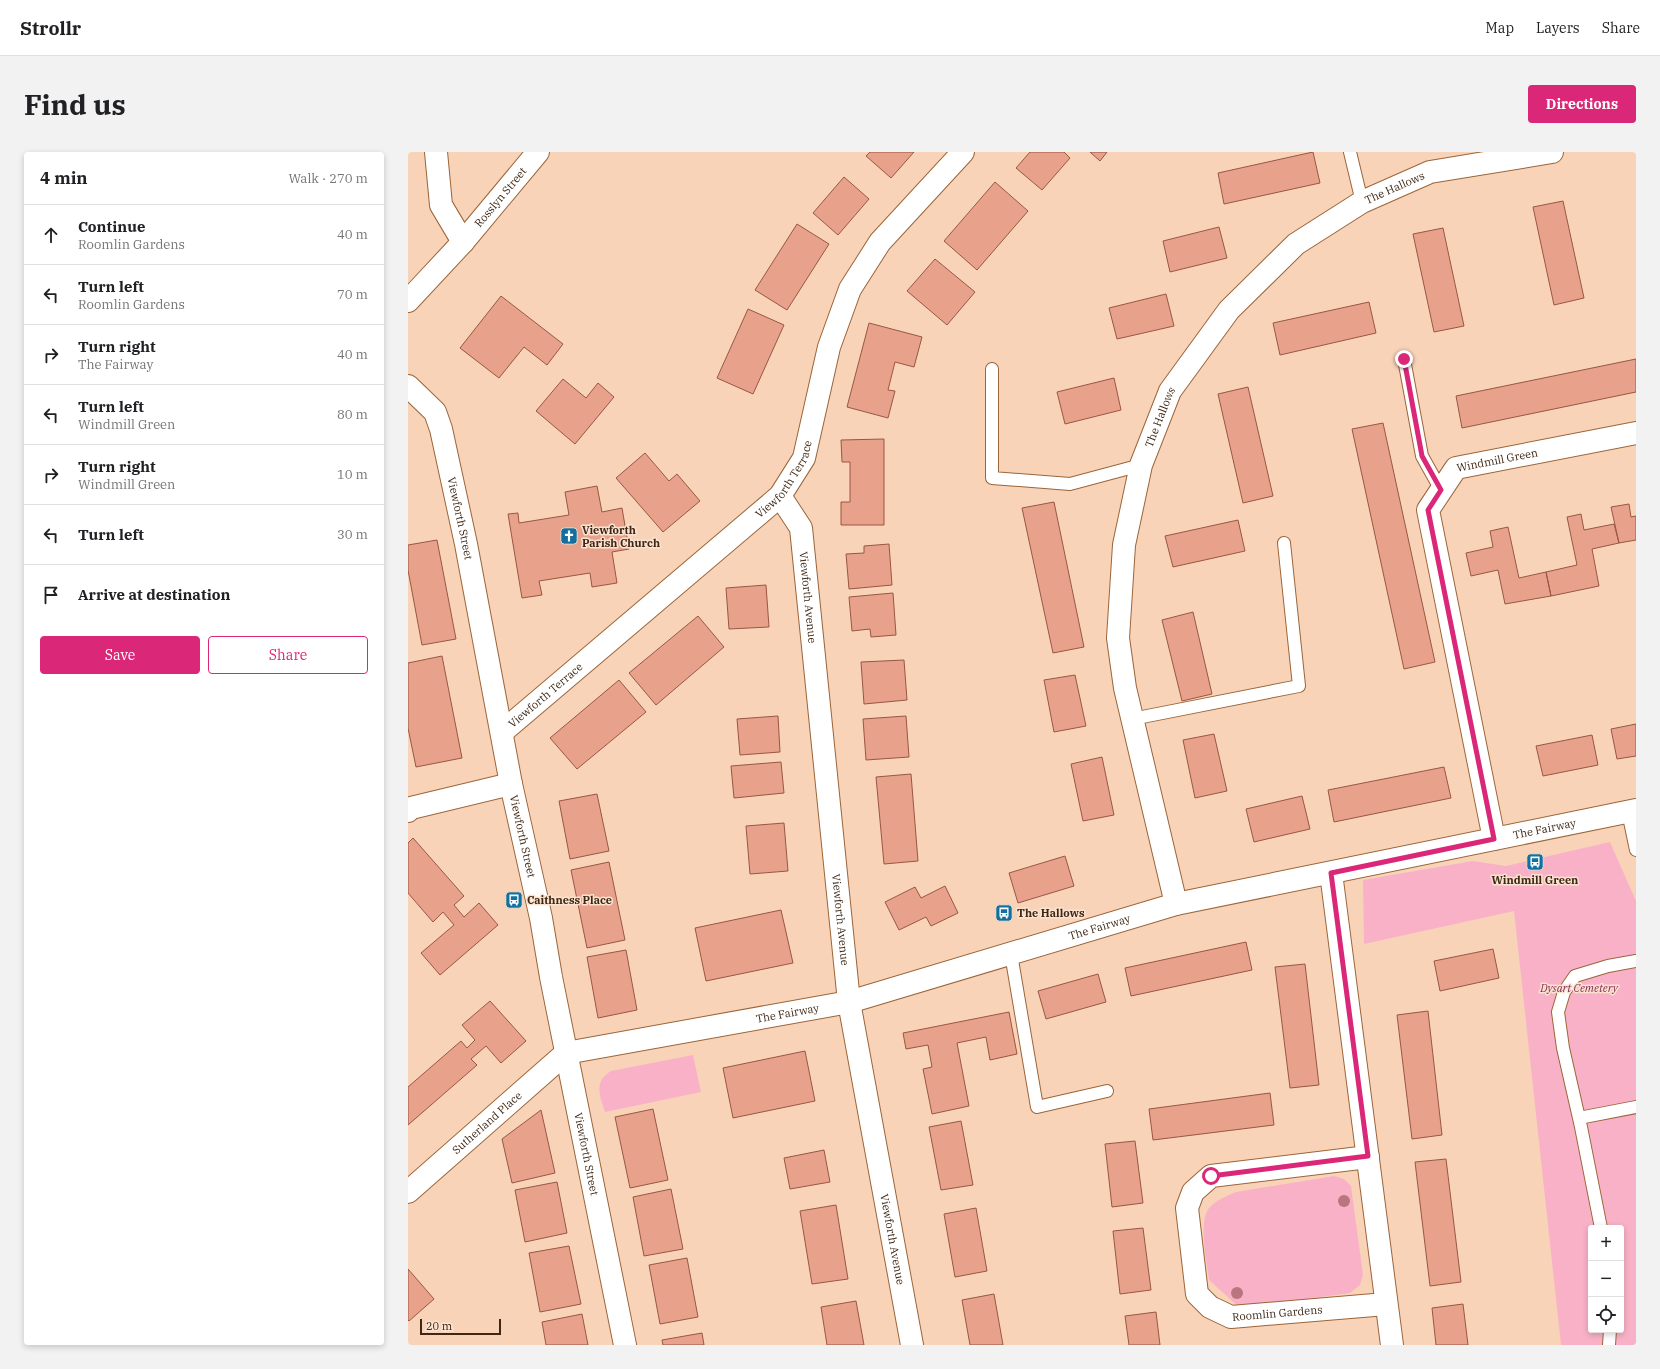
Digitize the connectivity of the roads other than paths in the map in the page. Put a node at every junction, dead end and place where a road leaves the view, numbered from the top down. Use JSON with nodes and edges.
{"nodes":[{"id":1,"x":436,"y":152,"type":"edge"},
{"id":2,"x":538,"y":152,"type":"edge"},
{"id":3,"x":963,"y":152,"type":"edge"},
{"id":4,"x":1350,"y":152,"type":"edge"},
{"id":5,"x":1552,"y":152,"type":"edge"},
{"id":6,"x":1362,"y":202,"type":"junction"},
{"id":7,"x":463,"y":242,"type":"junction"},
{"id":8,"x":408,"y":301,"type":"edge"},
{"id":9,"x":1404,"y":359,"type":"dead end"},
{"id":10,"x":992,"y":369,"type":"dead end"},
{"id":11,"x":408,"y":386,"type":"edge"},
{"id":12,"x":1636,"y":433,"type":"edge"},
{"id":13,"x":1141,"y":465,"type":"junction"},
{"id":14,"x":1441,"y":490,"type":"junction"},
{"id":15,"x":780,"y":496,"type":"junction"},
{"id":16,"x":1284,"y":543,"type":"dead end"},
{"id":17,"x":1132,"y":719,"type":"junction"},
{"id":18,"x":502,"y":732,"type":"junction"},
{"id":19,"x":512,"y":784,"type":"junction"},
{"id":20,"x":409,"y":808,"type":"edge"},
{"id":21,"x":1632,"y":811,"type":"edge"},
{"id":22,"x":1494,"y":839,"type":"junction"},
{"id":23,"x":1636,"y":850,"type":"edge"},
{"id":24,"x":1331,"y":873,"type":"junction"},
{"id":25,"x":1176,"y":904,"type":"junction"},
{"id":26,"x":1010,"y":954,"type":"junction"},
{"id":27,"x":1636,"y":961,"type":"edge"},
{"id":28,"x":849,"y":1002,"type":"junction"},
{"id":29,"x":566,"y":1053,"type":"junction"},
{"id":30,"x":1107,"y":1091,"type":"dead end"},
{"id":31,"x":1636,"y":1106,"type":"edge"},
{"id":32,"x":1579,"y":1118,"type":"junction"},
{"id":33,"x":1368,"y":1156,"type":"junction"},
{"id":34,"x":408,"y":1192,"type":"edge"},
{"id":35,"x":1600,"y":1225,"type":"edge"},
{"id":36,"x":1386,"y":1304,"type":"junction"},
{"id":37,"x":1610,"y":1333,"type":"edge"},
{"id":38,"x":625,"y":1345,"type":"edge"},
{"id":39,"x":912,"y":1345,"type":"edge"},
{"id":40,"x":1392,"y":1345,"type":"edge"},
{"id":41,"x":1609,"y":1345,"type":"edge"}],
"edges":[{"from":1,"to":7,"type":"street"},
{"from":2,"to":7,"type":"street","name":"Rosslyn Street"},
{"from":3,"to":15,"type":"street","name":"Viewforth Terrace"},
{"from":4,"to":6,"type":"lane"},
{"from":5,"to":6,"type":"street","name":"The Hallows"},
{"from":6,"to":13,"type":"street","name":"The Hallows"},
{"from":7,"to":8,"type":"street","name":"Rosslyn Street"},
{"from":9,"to":14,"type":"lane"},
{"from":10,"to":13,"type":"lane"},
{"from":11,"to":18,"type":"street","name":"Viewforth Street"},
{"from":12,"to":14,"type":"street","name":"Windmill Green"},
{"from":13,"to":17,"type":"street","name":"The Hallows"},
{"from":14,"to":22,"type":"street","name":"Windmill Green"},
{"from":15,"to":18,"type":"street","name":"Viewforth Terrace"},
{"from":15,"to":28,"type":"street","name":"Viewforth Avenue"},
{"from":16,"to":17,"type":"lane"},
{"from":17,"to":25,"type":"street","name":"The Hallows"},
{"from":18,"to":19,"type":"street","name":"Viewforth Street"},
{"from":19,"to":20,"type":"street"},
{"from":19,"to":29,"type":"street","name":"Viewforth Street"},
{"from":21,"to":22,"type":"street","name":"The Fairway"},
{"from":21,"to":23,"type":"lane"},
{"from":22,"to":24,"type":"street","name":"The Fairway"},
{"from":24,"to":25,"type":"street","name":"The Fairway"},
{"from":24,"to":33,"type":"street"},
{"from":25,"to":26,"type":"street","name":"The Fairway"},
{"from":26,"to":28,"type":"street","name":"The Fairway"},
{"from":26,"to":30,"type":"lane"},
{"from":27,"to":32,"type":"lane"},
{"from":28,"to":29,"type":"street","name":"The Fairway"},
{"from":28,"to":39,"type":"street","name":"Viewforth Avenue"},
{"from":29,"to":34,"type":"street","name":"Sutherland Place"},
{"from":29,"to":38,"type":"street","name":"Viewforth Street"},
{"from":31,"to":32,"type":"lane"},
{"from":32,"to":35,"type":"lane"},
{"from":33,"to":36,"type":"street"},
{"from":33,"to":36,"type":"street","name":"Roomlin Gardens"},
{"from":36,"to":40,"type":"street"},
{"from":37,"to":41,"type":"lane"}]}
